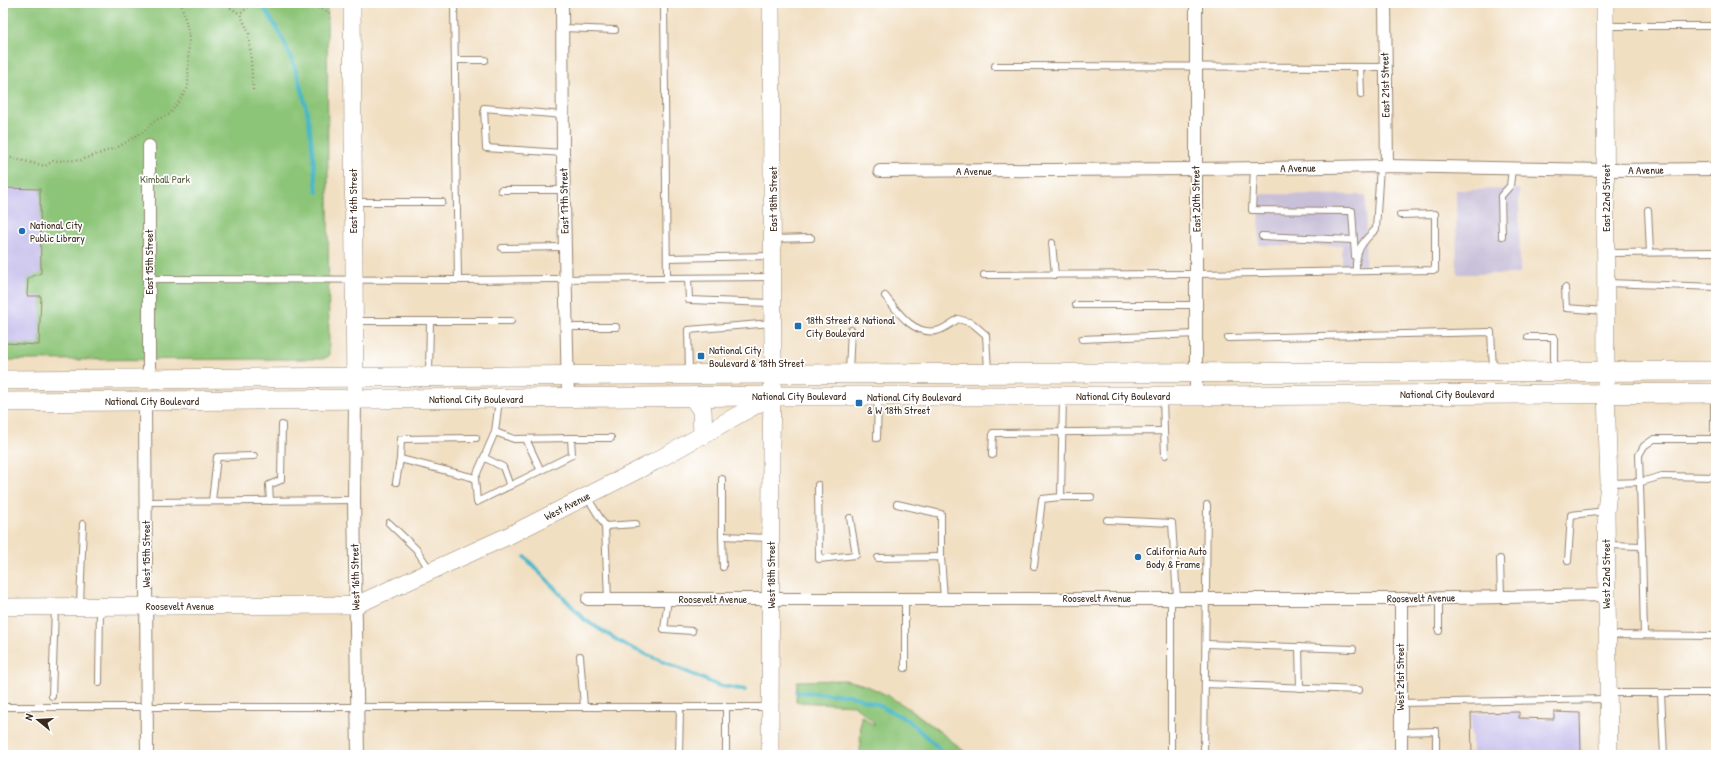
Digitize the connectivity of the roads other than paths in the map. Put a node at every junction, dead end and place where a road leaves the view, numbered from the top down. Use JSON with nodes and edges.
{"nodes":[{"id":1,"x":352,"y":3,"type":"edge"},
{"id":2,"x":454,"y":3,"type":"edge"},
{"id":3,"x":562,"y":3,"type":"edge"},
{"id":4,"x":664,"y":3,"type":"edge"},
{"id":5,"x":771,"y":3,"type":"edge"},
{"id":6,"x":1196,"y":3,"type":"edge"},
{"id":7,"x":1385,"y":3,"type":"edge"},
{"id":8,"x":1604,"y":3,"type":"edge"},
{"id":9,"x":1605,"y":26,"type":"junction"},
{"id":10,"x":1716,"y":26,"type":"edge"},
{"id":11,"x":563,"y":28,"type":"junction"},
{"id":12,"x":615,"y":30,"type":"dead end"},
{"id":13,"x":454,"y":60,"type":"junction"},
{"id":14,"x":485,"y":60,"type":"dead end"},
{"id":15,"x":995,"y":66,"type":"dead end"},
{"id":16,"x":1196,"y":67,"type":"junction"},
{"id":17,"x":1360,"y":67,"type":"junction"},
{"id":18,"x":1385,"y":67,"type":"junction"},
{"id":19,"x":1360,"y":94,"type":"dead end"},
{"id":20,"x":563,"y":115,"type":"junction"},
{"id":21,"x":149,"y":146,"type":"dead end"},
{"id":22,"x":563,"y":152,"type":"junction"},
{"id":23,"x":1384,"y":166,"type":"junction"},
{"id":24,"x":1254,"y":168,"type":"junction"},
{"id":25,"x":1195,"y":169,"type":"junction"},
{"id":26,"x":1512,"y":169,"type":"junction"},
{"id":27,"x":1716,"y":169,"type":"edge"},
{"id":28,"x":1606,"y":170,"type":"junction"},
{"id":29,"x":880,"y":171,"type":"dead end"},
{"id":30,"x":501,"y":190,"type":"dead end"},
{"id":31,"x":564,"y":190,"type":"junction"},
{"id":32,"x":353,"y":202,"type":"junction"},
{"id":33,"x":442,"y":202,"type":"dead end"},
{"id":34,"x":1648,"y":210,"type":"dead end"},
{"id":35,"x":1400,"y":215,"type":"dead end"},
{"id":36,"x":1262,"y":236,"type":"dead end"},
{"id":37,"x":1502,"y":236,"type":"dead end"},
{"id":38,"x":811,"y":238,"type":"dead end"},
{"id":39,"x":1354,"y":240,"type":"junction"},
{"id":40,"x":1052,"y":243,"type":"dead end"},
{"id":41,"x":565,"y":247,"type":"junction"},
{"id":42,"x":773,"y":247,"type":"junction"},
{"id":43,"x":502,"y":248,"type":"dead end"},
{"id":44,"x":1650,"y":252,"type":"junction"},
{"id":45,"x":1716,"y":252,"type":"edge"},
{"id":46,"x":1606,"y":253,"type":"junction"},
{"id":47,"x":1355,"y":256,"type":"junction"},
{"id":48,"x":667,"y":258,"type":"junction"},
{"id":49,"x":1356,"y":272,"type":"junction"},
{"id":50,"x":1196,"y":274,"type":"junction"},
{"id":51,"x":984,"y":275,"type":"dead end"},
{"id":52,"x":1055,"y":275,"type":"junction"},
{"id":53,"x":773,"y":277,"type":"junction"},
{"id":54,"x":667,"y":278,"type":"junction"},
{"id":55,"x":688,"y":278,"type":"junction"},
{"id":56,"x":149,"y":279,"type":"junction"},
{"id":57,"x":354,"y":279,"type":"junction"},
{"id":58,"x":566,"y":279,"type":"junction"},
{"id":59,"x":458,"y":280,"type":"junction"},
{"id":60,"x":1606,"y":283,"type":"junction"},
{"id":61,"x":1716,"y":286,"type":"edge"},
{"id":62,"x":1565,"y":288,"type":"dead end"},
{"id":63,"x":885,"y":296,"type":"dead end"},
{"id":64,"x":773,"y":303,"type":"junction"},
{"id":65,"x":1196,"y":304,"type":"junction"},
{"id":66,"x":1076,"y":305,"type":"dead end"},
{"id":67,"x":1606,"y":311,"type":"junction"},
{"id":68,"x":354,"y":321,"type":"junction"},
{"id":69,"x":430,"y":321,"type":"junction"},
{"id":70,"x":512,"y":321,"type":"dead end"},
{"id":71,"x":774,"y":323,"type":"junction"},
{"id":72,"x":567,"y":326,"type":"junction"},
{"id":73,"x":616,"y":328,"type":"dead end"},
{"id":74,"x":851,"y":330,"type":"dead end"},
{"id":75,"x":1196,"y":334,"type":"junction"},
{"id":76,"x":1528,"y":337,"type":"dead end"},
{"id":77,"x":1228,"y":338,"type":"dead end"},
{"id":78,"x":1082,"y":339,"type":"dead end"},
{"id":79,"x":1716,"y":371,"type":"edge"},
{"id":80,"x":1493,"y":372,"type":"junction"},
{"id":81,"x":1554,"y":372,"type":"junction"},
{"id":82,"x":1606,"y":372,"type":"junction"},
{"id":83,"x":773,"y":374,"type":"junction"},
{"id":84,"x":989,"y":374,"type":"junction"},
{"id":85,"x":1196,"y":374,"type":"junction"},
{"id":86,"x":689,"y":375,"type":"junction"},
{"id":87,"x":849,"y":375,"type":"junction"},
{"id":88,"x":568,"y":376,"type":"junction"},
{"id":89,"x":355,"y":378,"type":"junction"},
{"id":90,"x":429,"y":378,"type":"junction"},
{"id":91,"x":149,"y":379,"type":"junction"},
{"id":92,"x":3,"y":380,"type":"edge"},
{"id":93,"x":1606,"y":393,"type":"junction"},
{"id":94,"x":1715,"y":393,"type":"edge"},
{"id":95,"x":772,"y":396,"type":"junction"},
{"id":96,"x":878,"y":396,"type":"junction"},
{"id":97,"x":1063,"y":396,"type":"junction"},
{"id":98,"x":1163,"y":396,"type":"junction"},
{"id":99,"x":1196,"y":396,"type":"junction"},
{"id":100,"x":693,"y":397,"type":"junction"},
{"id":101,"x":500,"y":398,"type":"junction"},
{"id":102,"x":568,"y":398,"type":"junction"},
{"id":103,"x":355,"y":399,"type":"junction"},
{"id":104,"x":145,"y":401,"type":"junction"},
{"id":105,"x":3,"y":402,"type":"edge"},
{"id":106,"x":282,"y":425,"type":"dead end"},
{"id":107,"x":495,"y":432,"type":"junction"},
{"id":108,"x":1164,"y":432,"type":"junction"},
{"id":109,"x":1062,"y":433,"type":"junction"},
{"id":110,"x":703,"y":434,"type":"junction"},
{"id":111,"x":476,"y":438,"type":"dead end"},
{"id":112,"x":571,"y":438,"type":"junction"},
{"id":113,"x":611,"y":438,"type":"dead end"},
{"id":114,"x":877,"y":438,"type":"dead end"},
{"id":115,"x":526,"y":439,"type":"junction"},
{"id":116,"x":1715,"y":439,"type":"edge"},
{"id":117,"x":992,"y":455,"type":"dead end"},
{"id":118,"x":1165,"y":455,"type":"dead end"},
{"id":119,"x":254,"y":456,"type":"dead end"},
{"id":120,"x":485,"y":458,"type":"junction"},
{"id":121,"x":400,"y":459,"type":"junction"},
{"id":122,"x":541,"y":471,"type":"junction"},
{"id":123,"x":1716,"y":477,"type":"edge"},
{"id":124,"x":475,"y":478,"type":"junction"},
{"id":125,"x":722,"y":479,"type":"dead end"},
{"id":126,"x":396,"y":482,"type":"dead end"},
{"id":127,"x":1641,"y":482,"type":"junction"},
{"id":128,"x":1609,"y":483,"type":"junction"},
{"id":129,"x":818,"y":485,"type":"dead end"},
{"id":130,"x":510,"y":486,"type":"junction"},
{"id":131,"x":587,"y":496,"type":"junction"},
{"id":132,"x":1061,"y":497,"type":"junction"},
{"id":133,"x":1091,"y":497,"type":"dead end"},
{"id":134,"x":354,"y":500,"type":"junction"},
{"id":135,"x":270,"y":501,"type":"junction"},
{"id":136,"x":146,"y":502,"type":"junction"},
{"id":137,"x":212,"y":502,"type":"junction"},
{"id":138,"x":898,"y":504,"type":"dead end"},
{"id":139,"x":1207,"y":505,"type":"dead end"},
{"id":140,"x":1606,"y":511,"type":"junction"},
{"id":141,"x":850,"y":518,"type":"dead end"},
{"id":142,"x":1107,"y":520,"type":"dead end"},
{"id":143,"x":390,"y":523,"type":"dead end"},
{"id":144,"x":84,"y":524,"type":"dead end"},
{"id":145,"x":636,"y":524,"type":"dead end"},
{"id":146,"x":605,"y":526,"type":"junction"},
{"id":147,"x":722,"y":536,"type":"junction"},
{"id":148,"x":771,"y":538,"type":"junction"},
{"id":149,"x":1606,"y":545,"type":"junction"},
{"id":150,"x":1642,"y":546,"type":"junction"},
{"id":151,"x":941,"y":557,"type":"junction"},
{"id":152,"x":878,"y":558,"type":"dead end"},
{"id":153,"x":1500,"y":559,"type":"dead end"},
{"id":154,"x":1568,"y":561,"type":"dead end"},
{"id":155,"x":1034,"y":566,"type":"dead end"},
{"id":156,"x":723,"y":567,"type":"dead end"},
{"id":157,"x":430,"y":571,"type":"junction"},
{"id":158,"x":1606,"y":595,"type":"junction"},
{"id":159,"x":1501,"y":597,"type":"junction"},
{"id":160,"x":1174,"y":598,"type":"junction"},
{"id":161,"x":1207,"y":598,"type":"junction"},
{"id":162,"x":1439,"y":598,"type":"junction"},
{"id":163,"x":608,"y":599,"type":"junction"},
{"id":164,"x":668,"y":599,"type":"junction"},
{"id":165,"x":772,"y":599,"type":"junction"},
{"id":166,"x":905,"y":599,"type":"junction"},
{"id":167,"x":944,"y":599,"type":"junction"},
{"id":168,"x":1401,"y":599,"type":"junction"},
{"id":169,"x":588,"y":600,"type":"dead end"},
{"id":170,"x":356,"y":605,"type":"junction"},
{"id":171,"x":146,"y":606,"type":"junction"},
{"id":172,"x":3,"y":607,"type":"edge"},
{"id":173,"x":55,"y":607,"type":"junction"},
{"id":174,"x":80,"y":607,"type":"junction"},
{"id":175,"x":100,"y":607,"type":"junction"},
{"id":176,"x":692,"y":631,"type":"dead end"},
{"id":177,"x":1439,"y":631,"type":"dead end"},
{"id":178,"x":1607,"y":635,"type":"junction"},
{"id":179,"x":1644,"y":635,"type":"junction"},
{"id":180,"x":1716,"y":636,"type":"edge"},
{"id":181,"x":1206,"y":644,"type":"junction"},
{"id":182,"x":1299,"y":647,"type":"junction"},
{"id":183,"x":1353,"y":649,"type":"dead end"},
{"id":184,"x":580,"y":656,"type":"dead end"},
{"id":185,"x":905,"y":668,"type":"dead end"},
{"id":186,"x":99,"y":683,"type":"dead end"},
{"id":187,"x":1205,"y":684,"type":"junction"},
{"id":188,"x":1300,"y":688,"type":"junction"},
{"id":189,"x":1358,"y":690,"type":"dead end"},
{"id":190,"x":1661,"y":693,"type":"junction"},
{"id":191,"x":1716,"y":693,"type":"edge"},
{"id":192,"x":52,"y":696,"type":"dead end"},
{"id":193,"x":1608,"y":696,"type":"junction"},
{"id":194,"x":1400,"y":703,"type":"junction"},
{"id":195,"x":358,"y":707,"type":"junction"},
{"id":196,"x":584,"y":707,"type":"junction"},
{"id":197,"x":680,"y":707,"type":"junction"},
{"id":198,"x":726,"y":707,"type":"junction"},
{"id":199,"x":771,"y":707,"type":"junction"},
{"id":200,"x":3,"y":708,"type":"edge"},
{"id":201,"x":146,"y":708,"type":"junction"},
{"id":202,"x":1401,"y":732,"type":"junction"},
{"id":203,"x":147,"y":755,"type":"edge"},
{"id":204,"x":358,"y":755,"type":"edge"},
{"id":205,"x":679,"y":755,"type":"edge"},
{"id":206,"x":726,"y":755,"type":"edge"},
{"id":207,"x":770,"y":755,"type":"edge"},
{"id":208,"x":1171,"y":755,"type":"edge"},
{"id":209,"x":1204,"y":755,"type":"edge"},
{"id":210,"x":1401,"y":755,"type":"edge"},
{"id":211,"x":1436,"y":755,"type":"edge"},
{"id":212,"x":1609,"y":755,"type":"edge"},
{"id":213,"x":1664,"y":755,"type":"edge"}],
"edges":[{"from":1,"to":32,"type":"street","name":"East 16th Street"},
{"from":2,"to":13,"type":"lane"},
{"from":3,"to":11,"type":"street","name":"East 17th Street"},
{"from":4,"to":48,"type":"lane"},
{"from":5,"to":42,"type":"street","name":"East 18th Street"},
{"from":6,"to":16,"type":"street","name":"East 20th Street"},
{"from":7,"to":18,"type":"street","name":"East 21st Street"},
{"from":8,"to":9,"type":"street","name":"East 22nd Street"},
{"from":9,"to":10,"type":"lane"},
{"from":9,"to":28,"type":"street","name":"East 22nd Street"},
{"from":11,"to":12,"type":"lane"},
{"from":11,"to":20,"type":"street","name":"East 17th Street"},
{"from":13,"to":14,"type":"lane"},
{"from":13,"to":59,"type":"lane"},
{"from":15,"to":16,"type":"lane"},
{"from":16,"to":17,"type":"lane"},
{"from":16,"to":25,"type":"street","name":"East 20th Street"},
{"from":17,"to":18,"type":"lane"},
{"from":17,"to":19,"type":"lane"},
{"from":18,"to":23,"type":"street","name":"East 21st Street"},
{"from":20,"to":22,"type":"street","name":"East 17th Street"},
{"from":20,"to":22,"type":"lane"},
{"from":21,"to":56,"type":"street","name":"East 15th Street"},
{"from":22,"to":31,"type":"street","name":"East 17th Street"},
{"from":23,"to":24,"type":"street","name":"A Avenue"},
{"from":23,"to":26,"type":"street","name":"A Avenue"},
{"from":23,"to":47,"type":"lane"},
{"from":24,"to":25,"type":"street","name":"A Avenue"},
{"from":24,"to":39,"type":"lane"},
{"from":25,"to":29,"type":"street","name":"A Avenue"},
{"from":25,"to":50,"type":"street","name":"East 20th Street"},
{"from":26,"to":28,"type":"street","name":"A Avenue"},
{"from":26,"to":37,"type":"lane"},
{"from":27,"to":28,"type":"street","name":"A Avenue"},
{"from":28,"to":46,"type":"street","name":"East 22nd Street"},
{"from":30,"to":31,"type":"lane"},
{"from":31,"to":41,"type":"street","name":"East 17th Street"},
{"from":32,"to":33,"type":"lane"},
{"from":32,"to":57,"type":"street","name":"East 16th Street"},
{"from":34,"to":44,"type":"lane"},
{"from":35,"to":49,"type":"lane"},
{"from":36,"to":39,"type":"lane"},
{"from":38,"to":42,"type":"lane"},
{"from":39,"to":47,"type":"lane"},
{"from":40,"to":52,"type":"lane"},
{"from":41,"to":43,"type":"lane"},
{"from":41,"to":58,"type":"street","name":"East 17th Street"},
{"from":42,"to":48,"type":"lane"},
{"from":42,"to":53,"type":"street","name":"East 18th Street"},
{"from":44,"to":45,"type":"lane"},
{"from":44,"to":46,"type":"lane"},
{"from":46,"to":60,"type":"street","name":"East 22nd Street"},
{"from":47,"to":49,"type":"lane"},
{"from":48,"to":54,"type":"lane"},
{"from":49,"to":50,"type":"lane"},
{"from":50,"to":52,"type":"lane"},
{"from":50,"to":65,"type":"street","name":"East 20th Street"},
{"from":51,"to":52,"type":"lane"},
{"from":53,"to":55,"type":"lane"},
{"from":53,"to":64,"type":"street","name":"East 18th Street"},
{"from":54,"to":55,"type":"lane"},
{"from":54,"to":58,"type":"lane"},
{"from":55,"to":64,"type":"lane"},
{"from":56,"to":57,"type":"lane"},
{"from":56,"to":91,"type":"street","name":"East 15th Street"},
{"from":57,"to":59,"type":"lane"},
{"from":57,"to":68,"type":"street","name":"East 16th Street"},
{"from":58,"to":59,"type":"lane"},
{"from":58,"to":72,"type":"street","name":"East 17th Street"},
{"from":60,"to":61,"type":"lane"},
{"from":60,"to":67,"type":"street","name":"East 22nd Street"},
{"from":62,"to":67,"type":"lane"},
{"from":63,"to":84,"type":"lane"},
{"from":64,"to":71,"type":"street","name":"East 18th Street"},
{"from":65,"to":66,"type":"lane"},
{"from":65,"to":75,"type":"street","name":"East 20th Street"},
{"from":67,"to":82,"type":"street","name":"East 22nd Street"},
{"from":68,"to":69,"type":"lane"},
{"from":68,"to":89,"type":"street","name":"East 16th Street"},
{"from":69,"to":70,"type":"lane"},
{"from":69,"to":90,"type":"lane"},
{"from":71,"to":83,"type":"street","name":"East 18th Street"},
{"from":71,"to":86,"type":"lane"},
{"from":72,"to":73,"type":"lane"},
{"from":72,"to":88,"type":"street","name":"East 17th Street"},
{"from":74,"to":87,"type":"lane"},
{"from":75,"to":78,"type":"lane"},
{"from":75,"to":85,"type":"street","name":"East 20th Street"},
{"from":76,"to":81,"type":"lane"},
{"from":77,"to":80,"type":"lane"},
{"from":79,"to":82,"type":"main road","name":"National City Boulevard"},
{"from":80,"to":81,"type":"main road","name":"National City Boulevard"},
{"from":80,"to":85,"type":"main road","name":"National City Boulevard"},
{"from":81,"to":82,"type":"main road","name":"National City Boulevard"},
{"from":82,"to":93,"type":"street","name":"East 22nd Street"},
{"from":83,"to":86,"type":"main road","name":"National City Boulevard"},
{"from":83,"to":87,"type":"main road","name":"National City Boulevard"},
{"from":83,"to":95,"type":"street","name":"East 18th Street"},
{"from":84,"to":85,"type":"main road","name":"National City Boulevard"},
{"from":84,"to":87,"type":"main road","name":"National City Boulevard"},
{"from":85,"to":99,"type":"street","name":"East 20th Street"},
{"from":86,"to":88,"type":"main road","name":"National City Boulevard"},
{"from":88,"to":90,"type":"main road","name":"National City Boulevard"},
{"from":88,"to":102,"type":"street","name":"East 17th Street"},
{"from":89,"to":90,"type":"main road","name":"National City Boulevard"},
{"from":89,"to":91,"type":"main road","name":"National City Boulevard"},
{"from":89,"to":103,"type":"street","name":"East 16th Street"},
{"from":91,"to":92,"type":"main road","name":"National City Boulevard"},
{"from":93,"to":94,"type":"main road","name":"National City Boulevard"},
{"from":93,"to":99,"type":"main road","name":"National City Boulevard"},
{"from":93,"to":128,"type":"street","name":"West 22nd Street"},
{"from":94,"to":116,"type":"lane"},
{"from":95,"to":96,"type":"main road","name":"National City Boulevard"},
{"from":95,"to":100,"type":"main road","name":"National City Boulevard"},
{"from":95,"to":110,"type":"street","name":"West Avenue"},
{"from":95,"to":148,"type":"street","name":"West 18th Street"},
{"from":96,"to":97,"type":"main road","name":"National City Boulevard"},
{"from":96,"to":114,"type":"lane"},
{"from":97,"to":98,"type":"main road","name":"National City Boulevard"},
{"from":97,"to":109,"type":"lane"},
{"from":98,"to":99,"type":"main road","name":"National City Boulevard"},
{"from":98,"to":108,"type":"lane"},
{"from":100,"to":102,"type":"main road","name":"National City Boulevard"},
{"from":100,"to":110,"type":"main road"},
{"from":101,"to":102,"type":"main road","name":"National City Boulevard"},
{"from":101,"to":103,"type":"main road","name":"National City Boulevard"},
{"from":101,"to":107,"type":"lane"},
{"from":103,"to":104,"type":"main road","name":"National City Boulevard"},
{"from":103,"to":134,"type":"street","name":"West 16th Street"},
{"from":104,"to":105,"type":"main road","name":"National City Boulevard"},
{"from":104,"to":136,"type":"street","name":"West 15th Street"},
{"from":106,"to":135,"type":"lane"},
{"from":107,"to":115,"type":"lane"},
{"from":107,"to":120,"type":"lane"},
{"from":108,"to":109,"type":"lane"},
{"from":108,"to":118,"type":"lane"},
{"from":109,"to":117,"type":"lane"},
{"from":109,"to":132,"type":"lane"},
{"from":110,"to":131,"type":"street","name":"West Avenue"},
{"from":111,"to":121,"type":"lane"},
{"from":112,"to":113,"type":"lane"},
{"from":112,"to":115,"type":"lane"},
{"from":112,"to":122,"type":"lane"},
{"from":115,"to":122,"type":"lane"},
{"from":116,"to":127,"type":"lane"},
{"from":119,"to":137,"type":"lane"},
{"from":120,"to":124,"type":"lane"},
{"from":120,"to":130,"type":"lane"},
{"from":121,"to":124,"type":"lane"},
{"from":121,"to":126,"type":"lane"},
{"from":122,"to":130,"type":"lane"},
{"from":123,"to":127,"type":"lane"},
{"from":124,"to":130,"type":"lane"},
{"from":125,"to":147,"type":"lane"},
{"from":127,"to":128,"type":"lane"},
{"from":127,"to":150,"type":"lane"},
{"from":128,"to":140,"type":"street","name":"West 22nd Street"},
{"from":129,"to":141,"type":"lane"},
{"from":131,"to":146,"type":"lane"},
{"from":131,"to":157,"type":"street","name":"West Avenue"},
{"from":132,"to":133,"type":"lane"},
{"from":132,"to":155,"type":"lane"},
{"from":134,"to":135,"type":"lane"},
{"from":134,"to":170,"type":"street","name":"West 16th Street"},
{"from":135,"to":137,"type":"lane"},
{"from":136,"to":137,"type":"lane"},
{"from":136,"to":171,"type":"street","name":"West 15th Street"},
{"from":138,"to":151,"type":"lane"},
{"from":139,"to":161,"type":"lane"},
{"from":140,"to":149,"type":"street","name":"West 22nd Street"},
{"from":140,"to":154,"type":"lane"},
{"from":142,"to":160,"type":"lane"},
{"from":143,"to":157,"type":"lane"},
{"from":144,"to":174,"type":"lane"},
{"from":145,"to":146,"type":"lane"},
{"from":146,"to":163,"type":"lane"},
{"from":147,"to":148,"type":"lane"},
{"from":147,"to":156,"type":"lane"},
{"from":148,"to":165,"type":"street","name":"West 18th Street"},
{"from":149,"to":150,"type":"lane"},
{"from":149,"to":158,"type":"street","name":"West 22nd Street"},
{"from":150,"to":179,"type":"lane"},
{"from":151,"to":152,"type":"lane"},
{"from":151,"to":167,"type":"lane"},
{"from":153,"to":159,"type":"lane"},
{"from":157,"to":170,"type":"street","name":"West Avenue"},
{"from":158,"to":159,"type":"street","name":"Roosevelt Avenue"},
{"from":158,"to":178,"type":"street","name":"West 22nd Street"},
{"from":159,"to":162,"type":"street","name":"Roosevelt Avenue"},
{"from":160,"to":161,"type":"street","name":"Roosevelt Avenue"},
{"from":160,"to":167,"type":"street","name":"Roosevelt Avenue"},
{"from":160,"to":208,"type":"lane"},
{"from":161,"to":168,"type":"street","name":"Roosevelt Avenue"},
{"from":161,"to":181,"type":"lane"},
{"from":162,"to":168,"type":"street","name":"Roosevelt Avenue"},
{"from":162,"to":177,"type":"lane"},
{"from":163,"to":164,"type":"street","name":"Roosevelt Avenue"},
{"from":163,"to":169,"type":"street","name":"Roosevelt Avenue"},
{"from":164,"to":165,"type":"street","name":"Roosevelt Avenue"},
{"from":164,"to":176,"type":"lane"},
{"from":165,"to":166,"type":"street","name":"Roosevelt Avenue"},
{"from":165,"to":199,"type":"street","name":"West 18th Street"},
{"from":166,"to":167,"type":"street","name":"Roosevelt Avenue"},
{"from":166,"to":185,"type":"lane"},
{"from":168,"to":194,"type":"street","name":"West 21st Street"},
{"from":170,"to":171,"type":"street","name":"Roosevelt Avenue"},
{"from":170,"to":195,"type":"street","name":"West 16th Street"},
{"from":171,"to":175,"type":"street","name":"Roosevelt Avenue"},
{"from":171,"to":201,"type":"street","name":"West 15th Street"},
{"from":172,"to":173,"type":"street","name":"Roosevelt Avenue"},
{"from":173,"to":174,"type":"street","name":"Roosevelt Avenue"},
{"from":173,"to":192,"type":"lane"},
{"from":174,"to":175,"type":"street","name":"Roosevelt Avenue"},
{"from":175,"to":186,"type":"lane"},
{"from":178,"to":179,"type":"lane"},
{"from":178,"to":193,"type":"street","name":"West 22nd Street"},
{"from":179,"to":180,"type":"lane"},
{"from":181,"to":182,"type":"lane"},
{"from":181,"to":187,"type":"lane"},
{"from":182,"to":183,"type":"lane"},
{"from":182,"to":188,"type":"lane"},
{"from":184,"to":196,"type":"lane"},
{"from":187,"to":188,"type":"lane"},
{"from":187,"to":209,"type":"lane"},
{"from":188,"to":189,"type":"lane"},
{"from":190,"to":191,"type":"lane"},
{"from":190,"to":193,"type":"lane"},
{"from":190,"to":213,"type":"lane"},
{"from":193,"to":194,"type":"lane"},
{"from":193,"to":212,"type":"street","name":"West 22nd Street"},
{"from":194,"to":202,"type":"street","name":"West 21st Street"},
{"from":195,"to":196,"type":"lane"},
{"from":195,"to":201,"type":"lane"},
{"from":195,"to":204,"type":"street","name":"West 16th Street"},
{"from":196,"to":197,"type":"lane"},
{"from":197,"to":198,"type":"lane"},
{"from":197,"to":205,"type":"lane"},
{"from":198,"to":199,"type":"lane"},
{"from":198,"to":206,"type":"lane"},
{"from":199,"to":207,"type":"street","name":"West 18th Street"},
{"from":200,"to":201,"type":"lane"},
{"from":201,"to":203,"type":"street","name":"West 15th Street"},
{"from":202,"to":210,"type":"street","name":"West 21st Street"},
{"from":202,"to":211,"type":"lane"}]}
